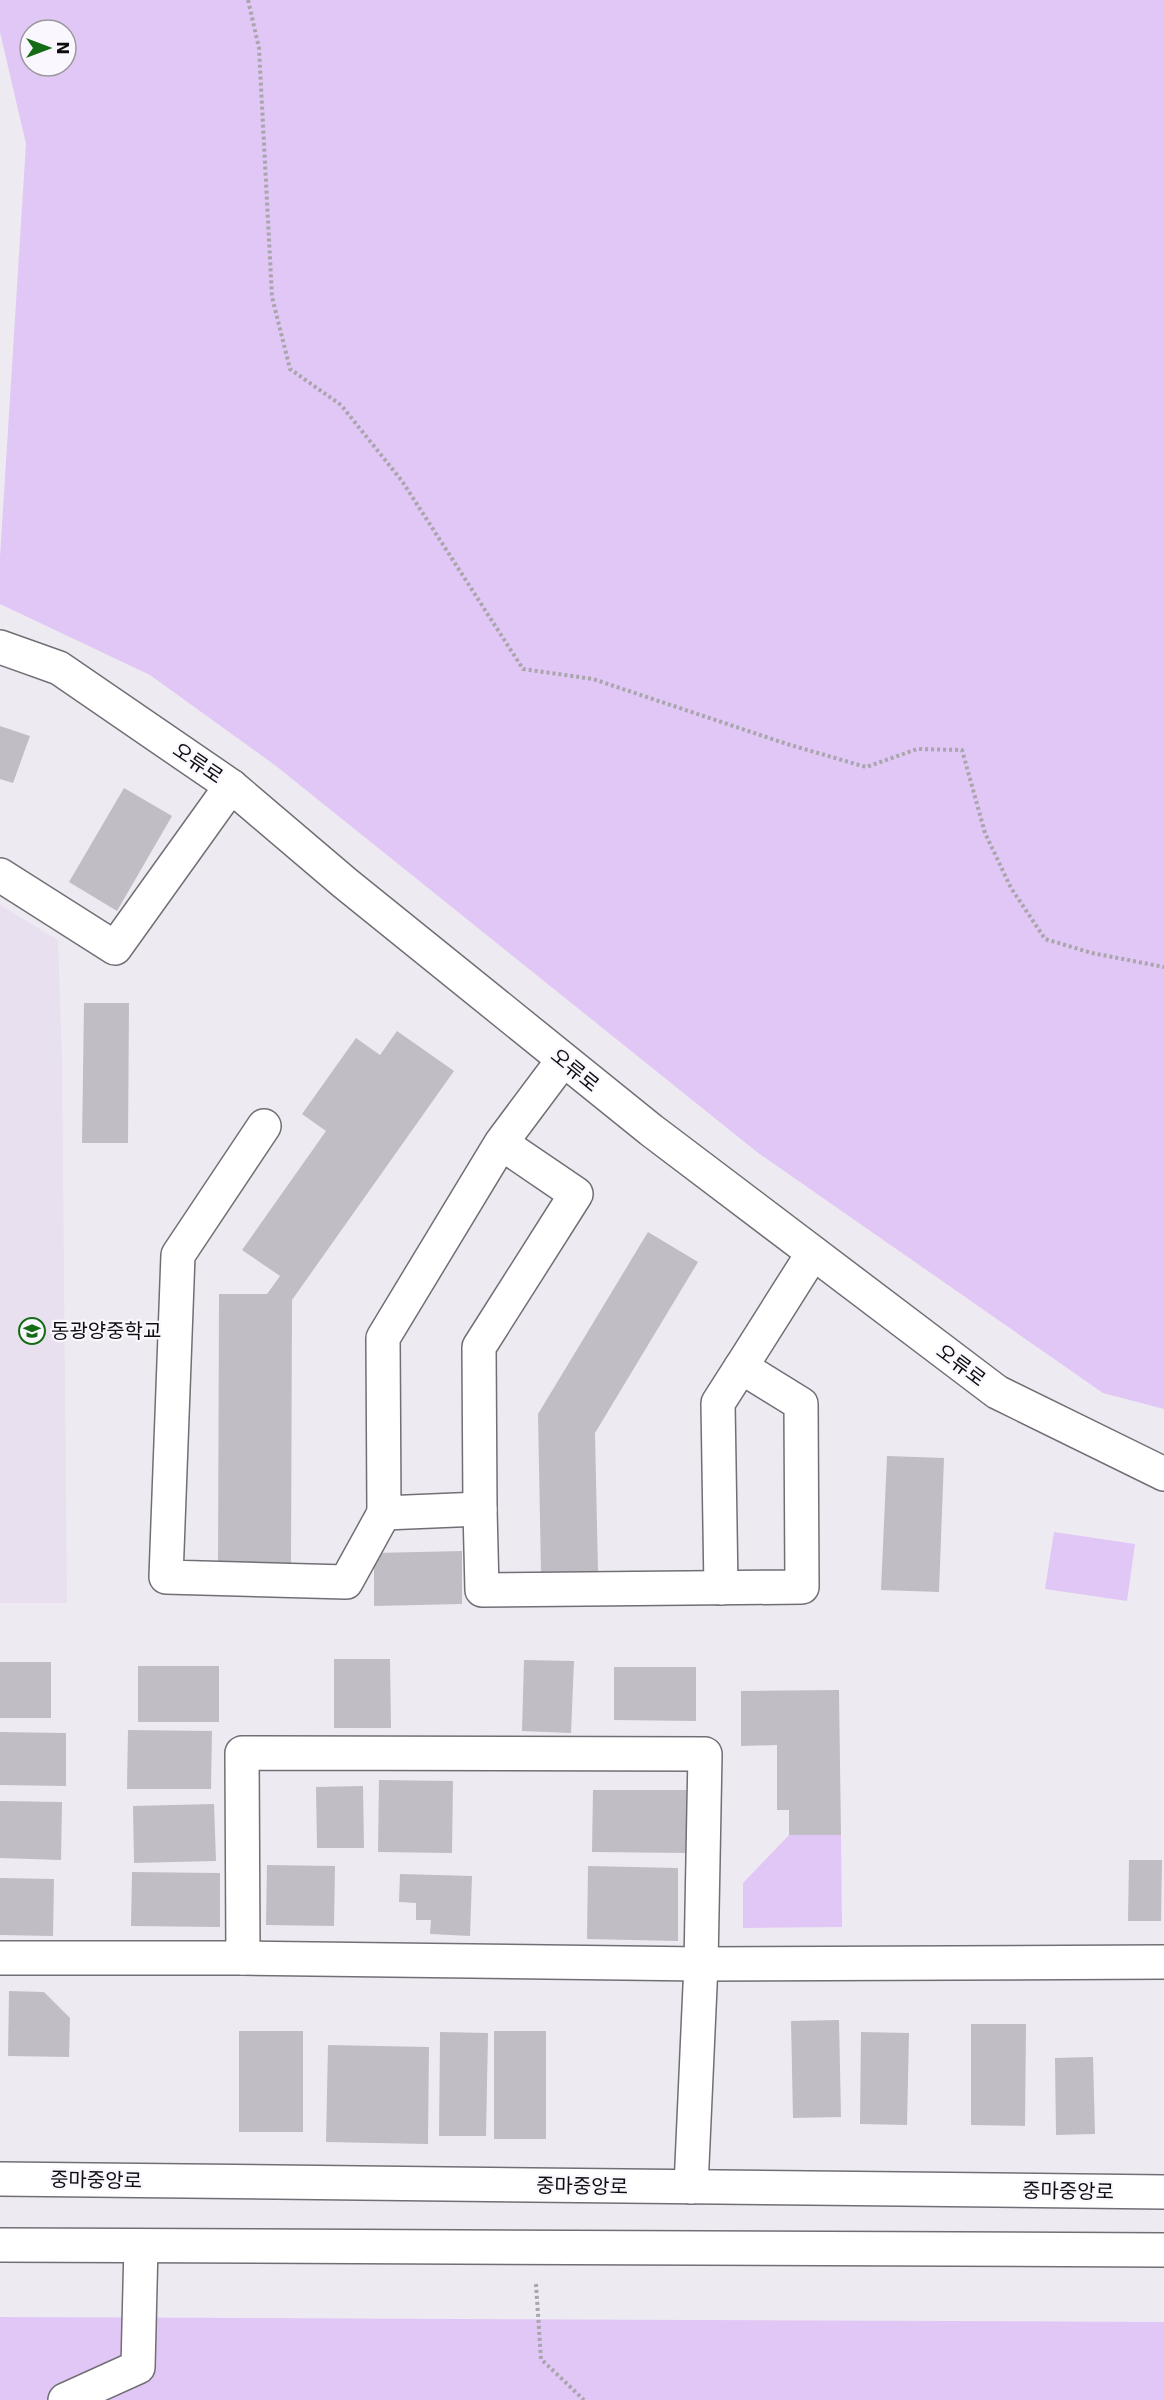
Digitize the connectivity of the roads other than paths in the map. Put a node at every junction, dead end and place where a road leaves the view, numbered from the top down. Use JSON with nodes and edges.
{"nodes":[{"id":1,"x":0,"y":647,"type":"edge"},
{"id":2,"x":231,"y":786,"type":"junction"},
{"id":3,"x":0,"y":875,"type":"edge"},
{"id":4,"x":563,"y":1060,"type":"junction"},
{"id":5,"x":264,"y":1126,"type":"dead end"},
{"id":6,"x":501,"y":1143,"type":"junction"},
{"id":7,"x":813,"y":1253,"type":"junction"},
{"id":8,"x":741,"y":1367,"type":"junction"},
{"id":9,"x":1164,"y":1474,"type":"edge"},
{"id":10,"x":480,"y":1509,"type":"junction"},
{"id":11,"x":384,"y":1513,"type":"junction"},
{"id":12,"x":722,"y":1588,"type":"junction"},
{"id":13,"x":0,"y":1958,"type":"edge"},
{"id":14,"x":243,"y":1958,"type":"junction"},
{"id":15,"x":1164,"y":1962,"type":"edge"},
{"id":16,"x":702,"y":1964,"type":"junction"},
{"id":17,"x":0,"y":2179,"type":"edge"},
{"id":18,"x":691,"y":2187,"type":"junction"},
{"id":19,"x":1164,"y":2192,"type":"edge"},
{"id":20,"x":0,"y":2245,"type":"edge"},
{"id":21,"x":141,"y":2246,"type":"junction"},
{"id":22,"x":1164,"y":2250,"type":"edge"},
{"id":23,"x":64,"y":2400,"type":"edge"}],
"edges":[{"from":1,"to":2,"type":"street","name":"오류로"},
{"from":2,"to":3,"type":"street"},
{"from":2,"to":4,"type":"street","name":"오류로"},
{"from":4,"to":6,"type":"street"},
{"from":4,"to":7,"type":"street","name":"오류로"},
{"from":5,"to":11,"type":"street"},
{"from":6,"to":10,"type":"street"},
{"from":6,"to":11,"type":"street"},
{"from":7,"to":8,"type":"street"},
{"from":7,"to":9,"type":"street","name":"오류로"},
{"from":8,"to":12,"type":"street"},
{"from":8,"to":12,"type":"street"},
{"from":10,"to":11,"type":"street"},
{"from":10,"to":12,"type":"street"},
{"from":13,"to":14,"type":"street"},
{"from":14,"to":16,"type":"street"},
{"from":14,"to":16,"type":"street"},
{"from":15,"to":16,"type":"street"},
{"from":16,"to":18,"type":"street"},
{"from":17,"to":18,"type":"street","name":"중마중앙로"},
{"from":18,"to":19,"type":"street","name":"중마중앙로"},
{"from":20,"to":21,"type":"street"},
{"from":21,"to":22,"type":"street"},
{"from":21,"to":23,"type":"street"}]}
